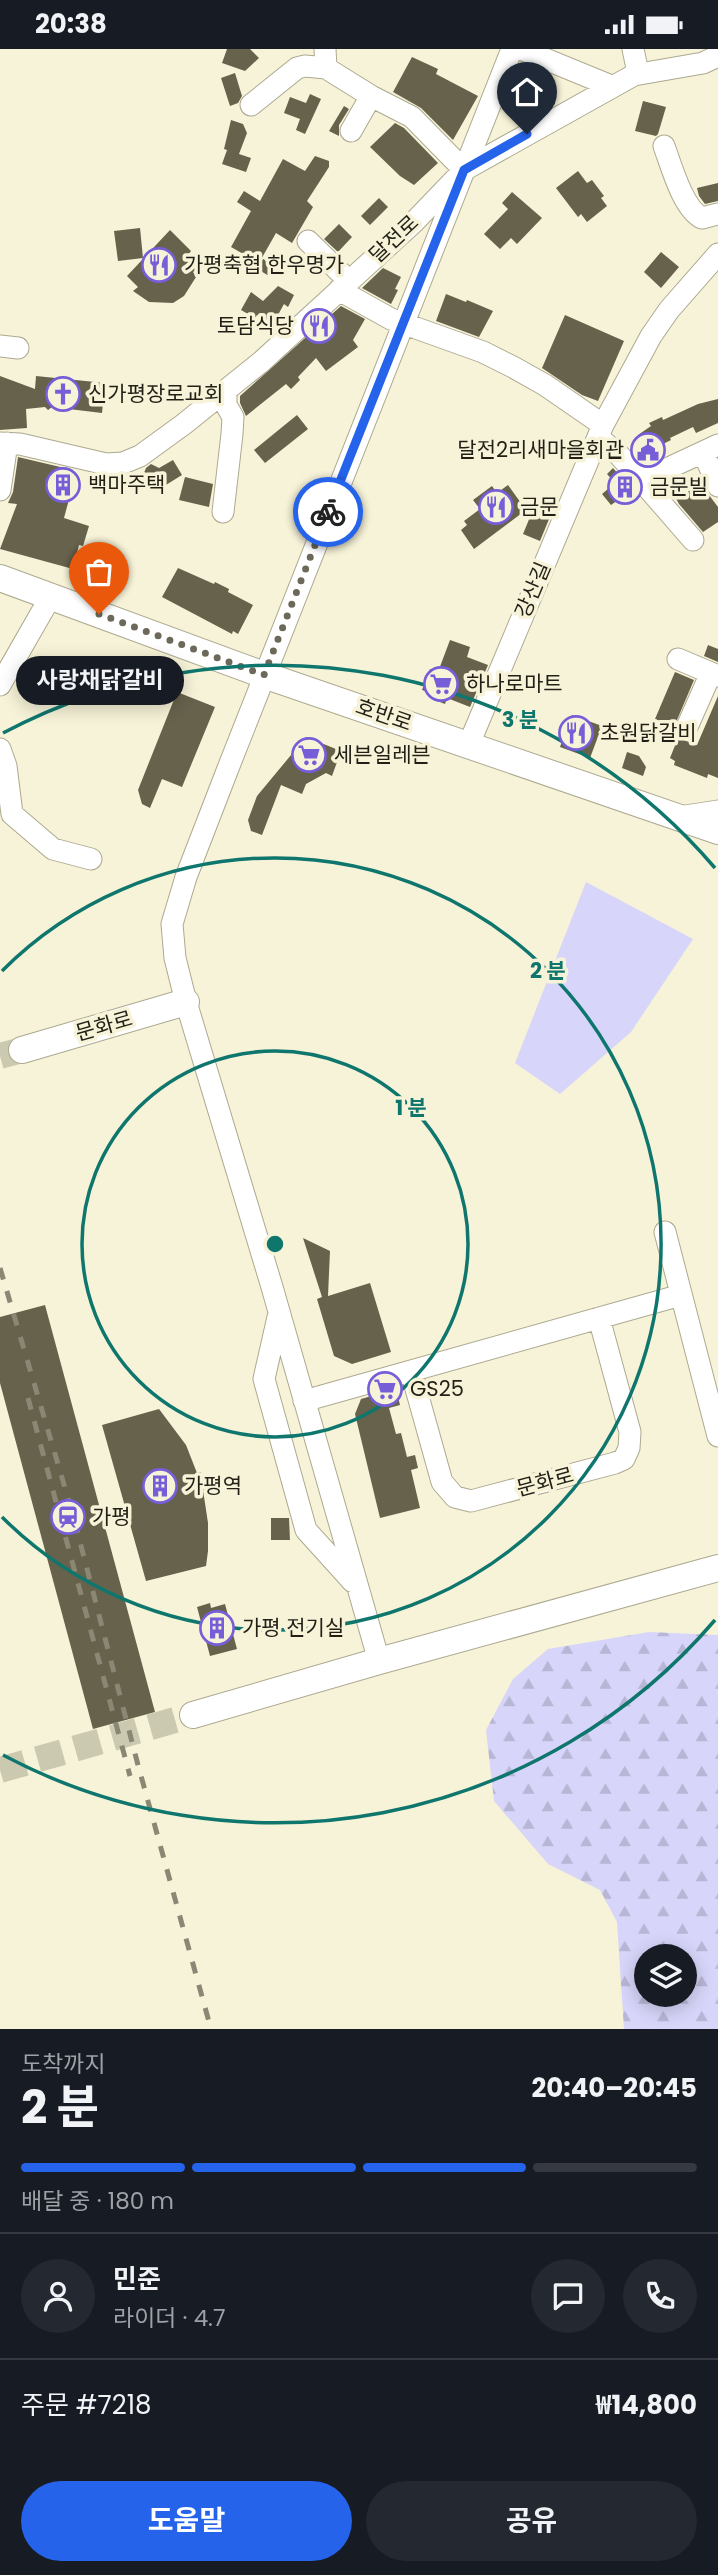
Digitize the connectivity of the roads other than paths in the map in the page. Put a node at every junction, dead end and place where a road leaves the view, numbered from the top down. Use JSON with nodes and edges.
{"nodes":[{"id":1,"x":512,"y":49,"type":"edge"},
{"id":2,"x":521,"y":49,"type":"edge"},
{"id":3,"x":633,"y":49,"type":"edge"},
{"id":4,"x":718,"y":56,"type":"edge"},
{"id":5,"x":326,"y":59,"type":"edge"},
{"id":6,"x":662,"y":59,"type":"edge"},
{"id":7,"x":638,"y":73,"type":"junction"},
{"id":8,"x":611,"y":86,"type":"junction"},
{"id":9,"x":371,"y":96,"type":"junction"},
{"id":10,"x":251,"y":105,"type":"dead end"},
{"id":11,"x":351,"y":131,"type":"dead end"},
{"id":12,"x":664,"y":146,"type":"dead end"},
{"id":13,"x":464,"y":170,"type":"junction"},
{"id":14,"x":718,"y":215,"type":"edge"},
{"id":15,"x":309,"y":241,"type":"dead end"},
{"id":16,"x":718,"y":254,"type":"edge"},
{"id":17,"x":344,"y":285,"type":"junction"},
{"id":18,"x":403,"y":323,"type":"junction"},
{"id":19,"x":226,"y":390,"type":"junction"},
{"id":20,"x":600,"y":431,"type":"junction"},
{"id":21,"x":3,"y":443,"type":"edge"},
{"id":22,"x":710,"y":448,"type":"edge"},
{"id":23,"x":641,"y":481,"type":"junction"},
{"id":24,"x":718,"y":486,"type":"edge"},
{"id":25,"x":0,"y":490,"type":"edge"},
{"id":26,"x":223,"y":512,"type":"dead end"},
{"id":27,"x":693,"y":540,"type":"dead end"},
{"id":28,"x":0,"y":578,"type":"edge"},
{"id":29,"x":51,"y":596,"type":"junction"},
{"id":30,"x":678,"y":659,"type":"dead end"},
{"id":31,"x":264,"y":675,"type":"junction"},
{"id":32,"x":715,"y":675,"type":"edge"},
{"id":33,"x":0,"y":685,"type":"edge"},
{"id":34,"x":687,"y":727,"type":"dead end"},
{"id":35,"x":469,"y":744,"type":"junction"},
{"id":36,"x":0,"y":749,"type":"edge"},
{"id":37,"x":718,"y":811,"type":"edge"},
{"id":38,"x":679,"y":817,"type":"junction"},
{"id":39,"x":718,"y":831,"type":"edge"},
{"id":40,"x":91,"y":859,"type":"dead end"},
{"id":41,"x":186,"y":1002,"type":"junction"},
{"id":42,"x":22,"y":1050,"type":"tunnel mouth"},
{"id":43,"x":665,"y":1232,"type":"dead end"},
{"id":44,"x":681,"y":1295,"type":"junction"},
{"id":45,"x":279,"y":1313,"type":"junction"},
{"id":46,"x":599,"y":1318,"type":"junction"},
{"id":47,"x":411,"y":1371,"type":"junction"},
{"id":48,"x":304,"y":1401,"type":"junction"},
{"id":49,"x":718,"y":1436,"type":"edge"},
{"id":50,"x":718,"y":1568,"type":"edge"},
{"id":51,"x":357,"y":1586,"type":"junction"},
{"id":52,"x":379,"y":1661,"type":"junction"},
{"id":53,"x":193,"y":1715,"type":"tunnel mouth"}],
"edges":[{"from":1,"to":13,"type":"street"},
{"from":2,"to":8,"type":"street"},
{"from":3,"to":7,"type":"street"},
{"from":4,"to":6,"type":"street","name":"달전로"},
{"from":5,"to":9,"type":"street"},
{"from":5,"to":10,"type":"street"},
{"from":6,"to":7,"type":"street","name":"달전로"},
{"from":7,"to":8,"type":"street","name":"달전로"},
{"from":8,"to":13,"type":"street","name":"달전로"},
{"from":9,"to":11,"type":"street"},
{"from":9,"to":13,"type":"street"},
{"from":12,"to":14,"type":"street"},
{"from":13,"to":17,"type":"street","name":"달전로"},
{"from":13,"to":18,"type":"street"},
{"from":15,"to":17,"type":"street"},
{"from":16,"to":20,"type":"street","name":"강산길"},
{"from":17,"to":18,"type":"street"},
{"from":17,"to":19,"type":"street","name":"달전로"},
{"from":18,"to":20,"type":"street"},
{"from":18,"to":31,"type":"street"},
{"from":19,"to":21,"type":"street","name":"달전로"},
{"from":19,"to":26,"type":"street"},
{"from":20,"to":23,"type":"street"},
{"from":20,"to":35,"type":"street","name":"강산길"},
{"from":21,"to":25,"type":"street","name":"달전로"},
{"from":22,"to":23,"type":"street"},
{"from":22,"to":24,"type":"street"},
{"from":23,"to":27,"type":"street"},
{"from":28,"to":29,"type":"main road","name":"호반로"},
{"from":29,"to":31,"type":"main road","name":"호반로"},
{"from":29,"to":33,"type":"street"},
{"from":30,"to":32,"type":"street"},
{"from":31,"to":35,"type":"main road","name":"호반로"},
{"from":31,"to":41,"type":"street"},
{"from":32,"to":34,"type":"street"},
{"from":35,"to":38,"type":"main road","name":"호반로"},
{"from":36,"to":40,"type":"street"},
{"from":37,"to":38,"type":"street"},
{"from":38,"to":39,"type":"main road","name":"호반로"},
{"from":41,"to":42,"type":"main road","name":"문화로"},
{"from":41,"to":45,"type":"street"},
{"from":43,"to":44,"type":"street"},
{"from":44,"to":46,"type":"street"},
{"from":44,"to":49,"type":"street"},
{"from":45,"to":48,"type":"street"},
{"from":45,"to":51,"type":"street"},
{"from":46,"to":47,"type":"street"},
{"from":46,"to":47,"type":"street","name":"문화로"},
{"from":47,"to":48,"type":"street"},
{"from":48,"to":51,"type":"street"},
{"from":50,"to":52,"type":"main road"},
{"from":51,"to":52,"type":"street"},
{"from":52,"to":53,"type":"main road"}]}
